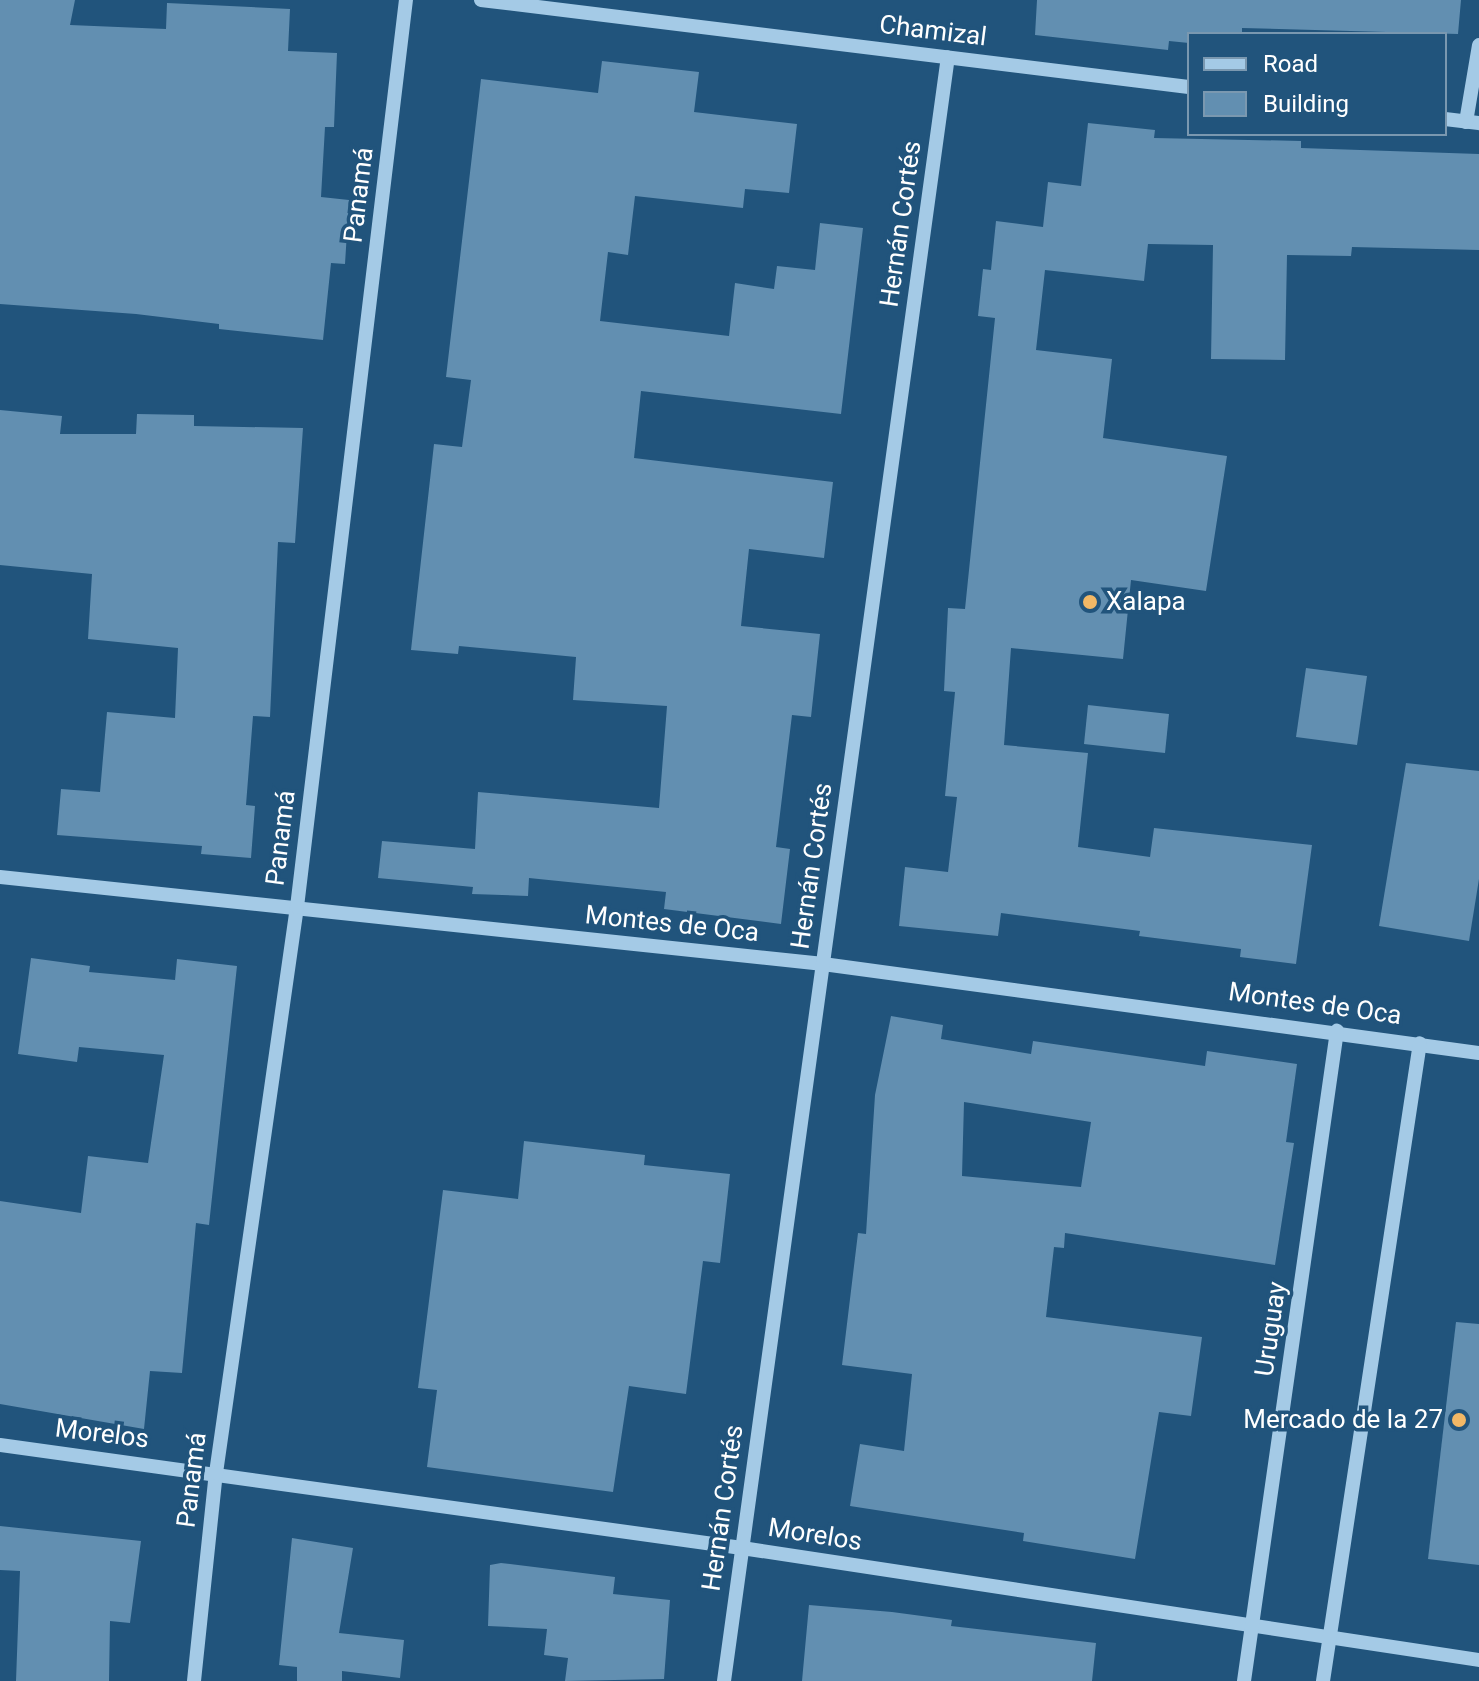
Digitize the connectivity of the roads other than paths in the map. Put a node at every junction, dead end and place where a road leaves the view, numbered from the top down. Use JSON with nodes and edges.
{"nodes":[{"id":1,"x":406,"y":0,"type":"edge"},
{"id":2,"x":481,"y":0,"type":"edge"},
{"id":3,"x":1479,"y":45,"type":"edge"},
{"id":4,"x":948,"y":57,"type":"junction"},
{"id":5,"x":1187,"y":87,"type":"edge"},
{"id":6,"x":1447,"y":119,"type":"edge"},
{"id":7,"x":1472,"y":122,"type":"edge"},
{"id":8,"x":0,"y":877,"type":"edge"},
{"id":9,"x":297,"y":907,"type":"junction"},
{"id":10,"x":823,"y":964,"type":"junction"},
{"id":11,"x":1337,"y":1031,"type":"junction"},
{"id":12,"x":1420,"y":1043,"type":"junction"},
{"id":13,"x":1479,"y":1053,"type":"edge"},
{"id":14,"x":0,"y":1445,"type":"edge"},
{"id":15,"x":216,"y":1473,"type":"junction"},
{"id":16,"x":742,"y":1548,"type":"junction"},
{"id":17,"x":1252,"y":1627,"type":"junction"},
{"id":18,"x":1329,"y":1638,"type":"junction"},
{"id":19,"x":1479,"y":1660,"type":"edge"},
{"id":20,"x":194,"y":1681,"type":"edge"},
{"id":21,"x":724,"y":1681,"type":"edge"},
{"id":22,"x":1244,"y":1681,"type":"edge"},
{"id":23,"x":1323,"y":1681,"type":"edge"}],
"edges":[{"from":1,"to":9,"type":"street","name":"Panamá"},
{"from":2,"to":4,"type":"street","name":"Chamizal"},
{"from":3,"to":7,"type":"street"},
{"from":4,"to":5,"type":"street","name":"Chamizal"},
{"from":4,"to":10,"type":"street","name":"Hernán Cortés"},
{"from":6,"to":7,"type":"street"},
{"from":8,"to":9,"type":"street","name":"Montes de Oca"},
{"from":9,"to":10,"type":"street","name":"Montes de Oca"},
{"from":9,"to":15,"type":"street","name":"Panamá"},
{"from":10,"to":11,"type":"street","name":"Montes de Oca"},
{"from":10,"to":16,"type":"street","name":"Hernán Cortés"},
{"from":11,"to":12,"type":"street","name":"Montes de Oca"},
{"from":11,"to":17,"type":"street","name":"Uruguay"},
{"from":12,"to":13,"type":"street","name":"Montes de Oca"},
{"from":12,"to":18,"type":"street"},
{"from":14,"to":15,"type":"street","name":"Morelos"},
{"from":15,"to":16,"type":"street","name":"Morelos"},
{"from":15,"to":20,"type":"street","name":"Panamá"},
{"from":16,"to":17,"type":"street","name":"Morelos"},
{"from":16,"to":21,"type":"street","name":"Hernán Cortés"},
{"from":17,"to":18,"type":"street","name":"Morelos"},
{"from":17,"to":22,"type":"street","name":"Uruguay"},
{"from":18,"to":19,"type":"street","name":"Morelos"},
{"from":18,"to":23,"type":"street"}]}
